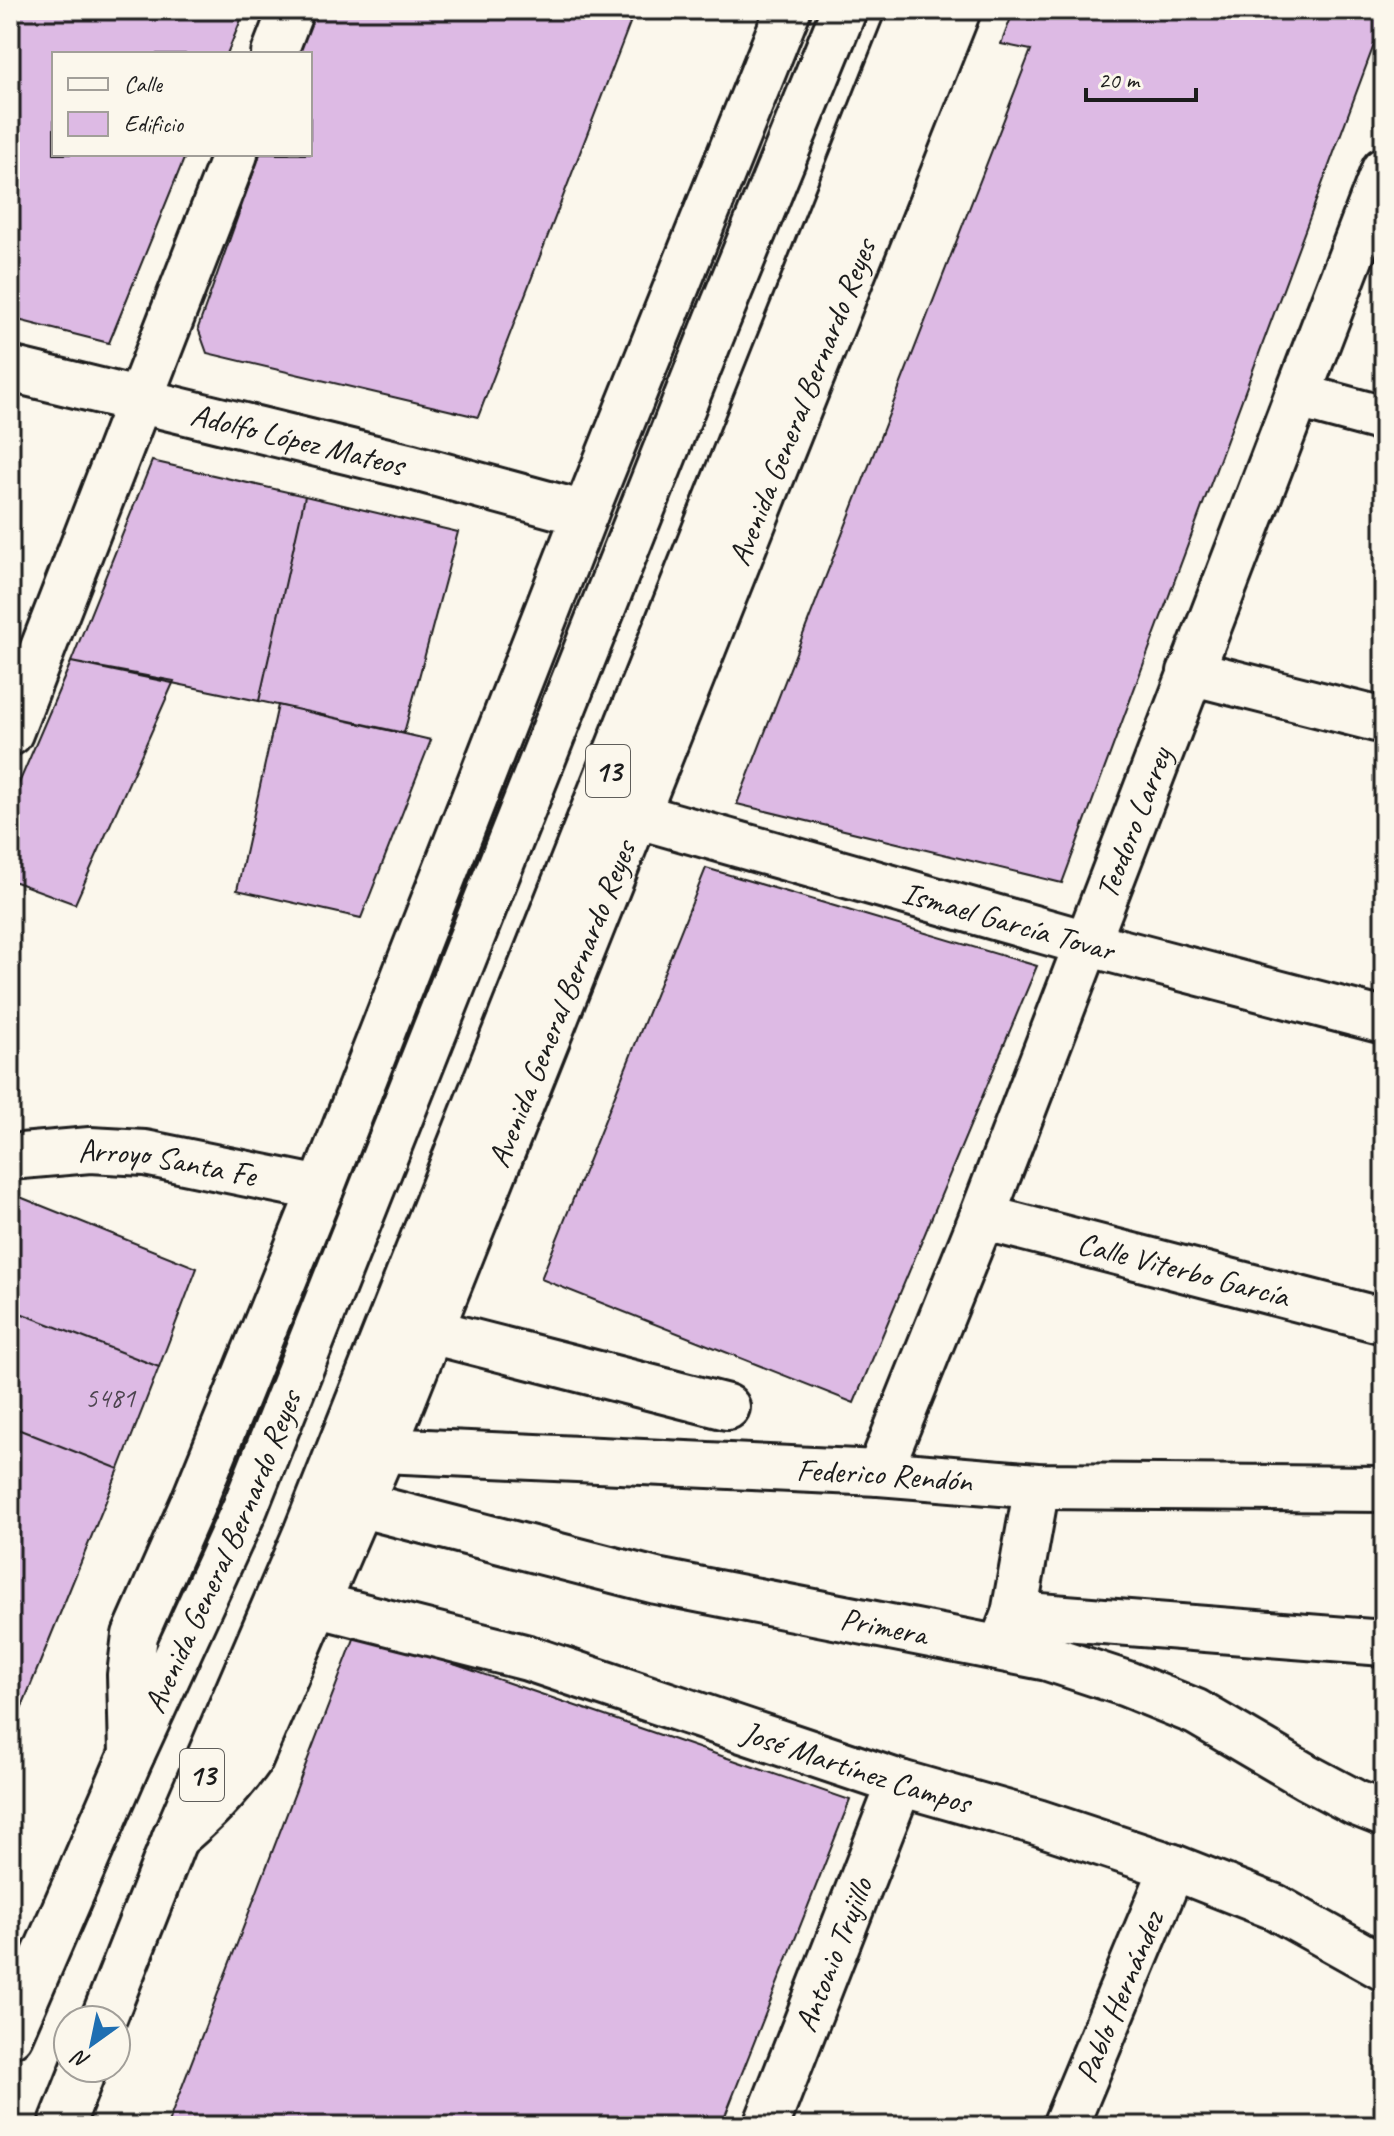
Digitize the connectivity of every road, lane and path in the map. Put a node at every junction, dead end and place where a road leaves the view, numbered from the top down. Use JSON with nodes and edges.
{"nodes":[{"id":1,"x":291,"y":10,"type":"edge"},
{"id":2,"x":788,"y":10,"type":"edge"},
{"id":3,"x":844,"y":10,"type":"edge"},
{"id":4,"x":912,"y":10,"type":"edge"},
{"id":5,"x":958,"y":10,"type":"edge"},
{"id":6,"x":275,"y":52,"type":"edge"},
{"id":7,"x":234,"y":156,"type":"edge"},
{"id":8,"x":1384,"y":170,"type":"edge"},
{"id":9,"x":10,"y":369,"type":"edge"},
{"id":10,"x":1298,"y":396,"type":"junction"},
{"id":11,"x":139,"y":400,"type":"junction"},
{"id":12,"x":1384,"y":419,"type":"edge"},
{"id":13,"x":585,"y":514,"type":"junction"},
{"id":14,"x":1190,"y":672,"type":"junction"},
{"id":15,"x":1384,"y":721,"type":"edge"},
{"id":16,"x":10,"y":733,"type":"edge"},
{"id":17,"x":635,"y":815,"type":"junction"},
{"id":18,"x":1086,"y":943,"type":"junction"},
{"id":19,"x":1384,"y":1021,"type":"edge"},
{"id":20,"x":10,"y":1157,"type":"edge"},
{"id":21,"x":321,"y":1189,"type":"junction"},
{"id":22,"x":982,"y":1217,"type":"junction"},
{"id":23,"x":1384,"y":1321,"type":"edge"},
{"id":24,"x":430,"y":1331,"type":"junction"},
{"id":25,"x":727,"y":1407,"type":"dead end"},
{"id":26,"x":383,"y":1450,"type":"junction"},
{"id":27,"x":879,"y":1473,"type":"junction"},
{"id":28,"x":1037,"y":1486,"type":"junction"},
{"id":29,"x":1384,"y":1489,"type":"edge"},
{"id":30,"x":358,"y":1504,"type":"junction"},
{"id":31,"x":315,"y":1604,"type":"junction"},
{"id":32,"x":1008,"y":1632,"type":"junction"},
{"id":33,"x":1384,"y":1643,"type":"edge"},
{"id":34,"x":132,"y":1754,"type":"junction"},
{"id":35,"x":900,"y":1783,"type":"junction"},
{"id":36,"x":1384,"y":1814,"type":"edge"},
{"id":37,"x":175,"y":1838,"type":"junction"},
{"id":38,"x":1173,"y":1867,"type":"junction"},
{"id":39,"x":1384,"y":1968,"type":"edge"},
{"id":40,"x":109,"y":2004,"type":"edge"},
{"id":41,"x":10,"y":2035,"type":"edge"},
{"id":42,"x":78,"y":2084,"type":"edge"},
{"id":43,"x":1077,"y":2121,"type":"edge"},
{"id":44,"x":61,"y":2126,"type":"edge"},
{"id":45,"x":766,"y":2126,"type":"edge"}],
"edges":[{"from":1,"to":6,"type":"street"},
{"from":2,"to":13,"type":"street","name":"Avenida General Bernardo Reyes"},
{"from":3,"to":34,"type":"street","name":"Avenida General Bernardo Reyes","number":"13"},
{"from":4,"to":37,"type":"street","name":"Avenida General Bernardo Reyes","number":"13"},
{"from":5,"to":17,"type":"street","name":"Avenida General Bernardo Reyes"},
{"from":7,"to":11,"type":"street"},
{"from":8,"to":10,"type":"street","name":"Teodoro Larrey"},
{"from":9,"to":11,"type":"street","name":"Adolfo López Mateos"},
{"from":10,"to":12,"type":"street"},
{"from":10,"to":14,"type":"street","name":"Teodoro Larrey"},
{"from":11,"to":13,"type":"street","name":"Adolfo López Mateos"},
{"from":11,"to":16,"type":"street"},
{"from":13,"to":21,"type":"street","name":"Avenida General Bernardo Reyes"},
{"from":14,"to":15,"type":"street"},
{"from":14,"to":18,"type":"street","name":"Teodoro Larrey"},
{"from":17,"to":18,"type":"street","name":"Ismael García Tovar"},
{"from":17,"to":24,"type":"street","name":"Avenida General Bernardo Reyes"},
{"from":18,"to":19,"type":"street","name":"Ismael García Tovar"},
{"from":18,"to":22,"type":"street","name":"Teodoro Larrey"},
{"from":20,"to":21,"type":"street","name":"Arroyo Santa Fe"},
{"from":21,"to":34,"type":"street","name":"Avenida General Bernardo Reyes"},
{"from":22,"to":23,"type":"street","name":"Calle Viterbo García"},
{"from":22,"to":27,"type":"street","name":"Teodoro Larrey"},
{"from":24,"to":25,"type":"street"},
{"from":24,"to":26,"type":"street","name":"Avenida General Bernardo Reyes"},
{"from":26,"to":27,"type":"street","name":"Federico Rendón"},
{"from":26,"to":30,"type":"street","name":"Avenida General Bernardo Reyes"},
{"from":27,"to":28,"type":"street","name":"Federico Rendón"},
{"from":28,"to":29,"type":"street","name":"Federico Rendón"},
{"from":28,"to":32,"type":"street"},
{"from":30,"to":31,"type":"street","name":"Avenida General Bernardo Reyes"},
{"from":30,"to":32,"type":"street","name":"Primera"},
{"from":31,"to":35,"type":"street","name":"José Martínez Campos"},
{"from":31,"to":37,"type":"street","name":"Avenida General Bernardo Reyes"},
{"from":32,"to":33,"type":"street","name":"Primera"},
{"from":32,"to":36,"type":"street","name":"Primera"},
{"from":34,"to":41,"type":"street","name":"Avenida General Bernardo Reyes","number":"13"},
{"from":35,"to":38,"type":"street","name":"José Martínez Campos"},
{"from":35,"to":45,"type":"street","name":"Antonio Trujillo"},
{"from":37,"to":40,"type":"street","name":"Avenida General Bernardo Reyes","number":"13"},
{"from":38,"to":39,"type":"street","name":"José Martínez Campos"},
{"from":38,"to":43,"type":"street","name":"Pablo Hernández"},
{"from":42,"to":44,"type":"street"}]}
